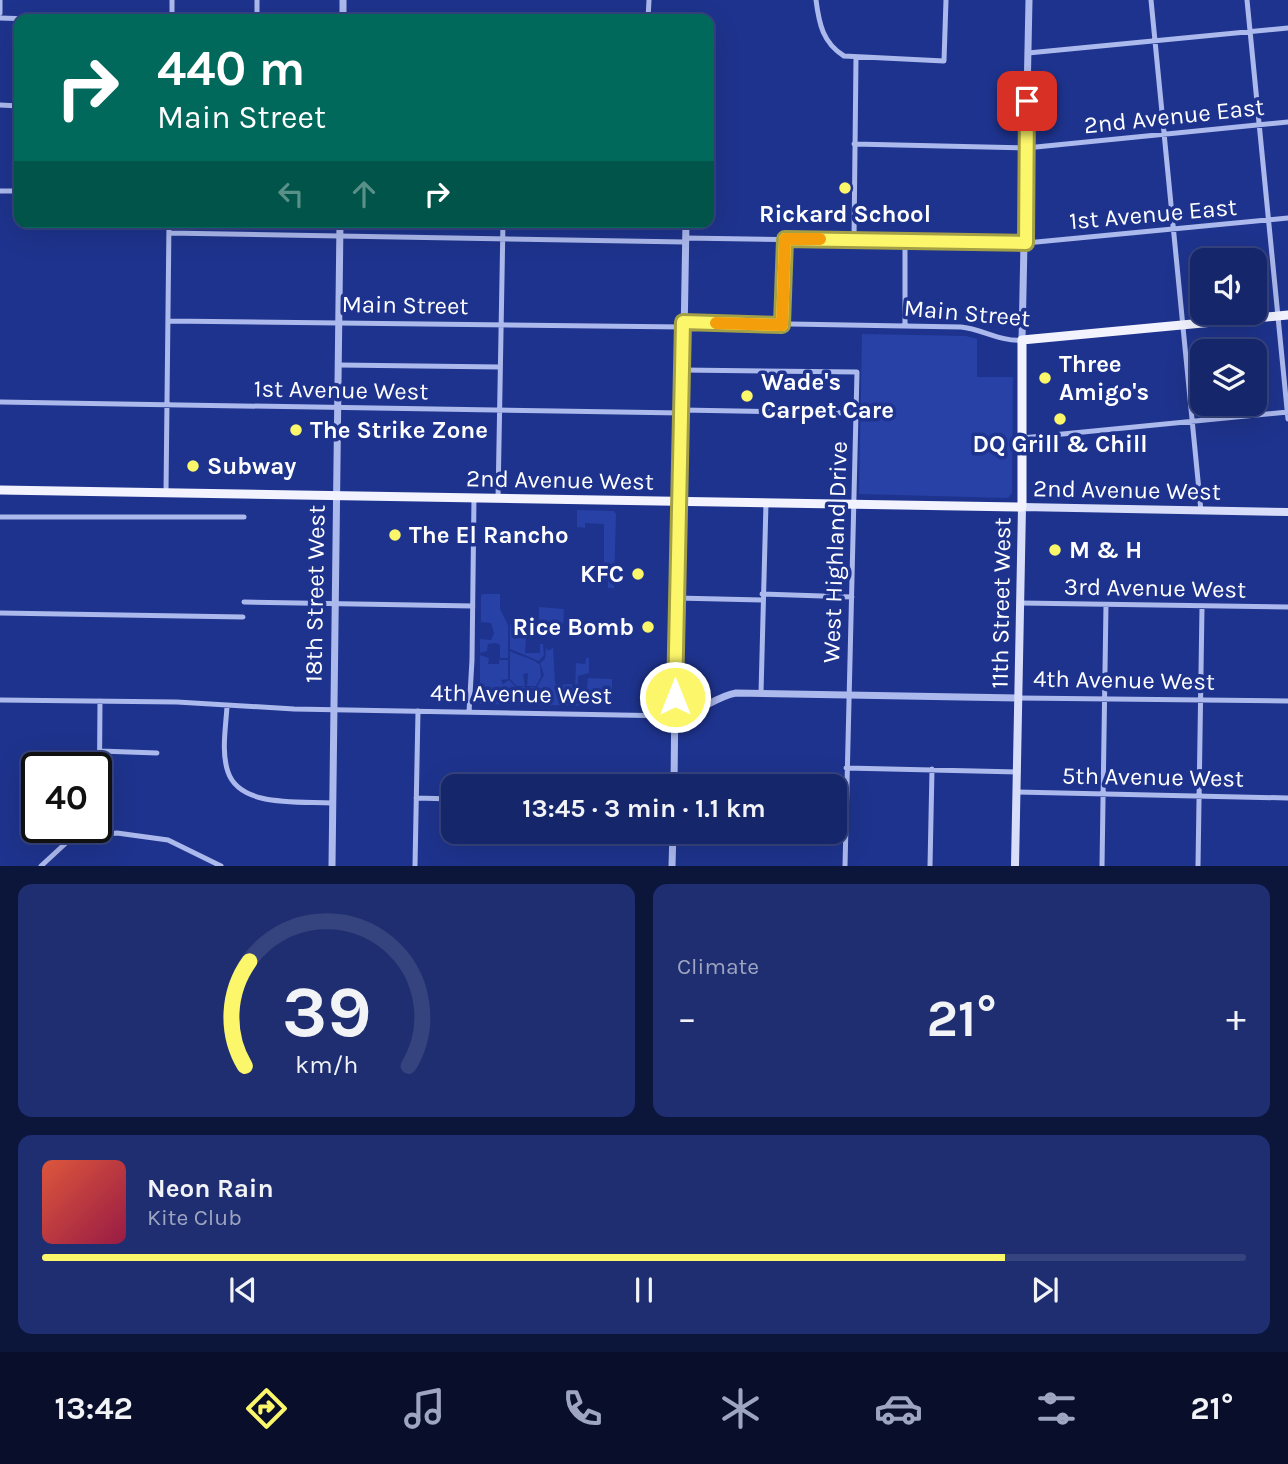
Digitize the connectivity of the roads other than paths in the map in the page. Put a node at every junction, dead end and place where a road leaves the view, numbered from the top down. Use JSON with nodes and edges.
{"nodes":[{"id":1,"x":0,"y":0,"type":"edge"},
{"id":2,"x":816,"y":0,"type":"edge"},
{"id":3,"x":946,"y":0,"type":"edge"},
{"id":4,"x":1029,"y":0,"type":"edge"},
{"id":5,"x":1151,"y":0,"type":"edge"},
{"id":6,"x":1247,"y":0,"type":"edge"},
{"id":7,"x":0,"y":13,"type":"edge"},
{"id":8,"x":1288,"y":28,"type":"edge"},
{"id":9,"x":1250,"y":32,"type":"junction"},
{"id":10,"x":1155,"y":40,"type":"junction"},
{"id":11,"x":1028,"y":53,"type":"junction"},
{"id":12,"x":856,"y":58,"type":"junction"},
{"id":13,"x":1288,"y":122,"type":"edge"},
{"id":14,"x":1259,"y":125,"type":"junction"},
{"id":15,"x":1164,"y":135,"type":"junction"},
{"id":16,"x":854,"y":144,"type":"junction"},
{"id":17,"x":1026,"y":148,"type":"junction"},
{"id":18,"x":1288,"y":218,"type":"edge"},
{"id":19,"x":1268,"y":220,"type":"junction"},
{"id":20,"x":169,"y":228,"type":"edge"},
{"id":21,"x":340,"y":228,"type":"edge"},
{"id":22,"x":503,"y":228,"type":"edge"},
{"id":23,"x":685,"y":228,"type":"edge"},
{"id":24,"x":1173,"y":229,"type":"junction"},
{"id":25,"x":169,"y":233,"type":"junction"},
{"id":26,"x":340,"y":236,"type":"junction"},
{"id":27,"x":502,"y":239,"type":"junction"},
{"id":28,"x":785,"y":239,"type":"junction"},
{"id":29,"x":854,"y":239,"type":"junction"},
{"id":30,"x":685,"y":240,"type":"junction"},
{"id":31,"x":905,"y":240,"type":"junction"},
{"id":32,"x":1026,"y":243,"type":"junction"},
{"id":33,"x":1288,"y":315,"type":"edge"},
{"id":34,"x":1277,"y":316,"type":"junction"},
{"id":35,"x":168,"y":321,"type":"junction"},
{"id":36,"x":340,"y":323,"type":"junction"},
{"id":37,"x":501,"y":325,"type":"junction"},
{"id":38,"x":683,"y":325,"type":"junction"},
{"id":39,"x":782,"y":325,"type":"junction"},
{"id":40,"x":1183,"y":325,"type":"junction"},
{"id":41,"x":905,"y":326,"type":"junction"},
{"id":42,"x":1022,"y":340,"type":"junction"},
{"id":43,"x":339,"y":365,"type":"junction"},
{"id":44,"x":500,"y":367,"type":"junction"},
{"id":45,"x":683,"y":370,"type":"junction"},
{"id":46,"x":0,"y":402,"type":"edge"},
{"id":47,"x":167,"y":405,"type":"junction"},
{"id":48,"x":338,"y":407,"type":"junction"},
{"id":49,"x":500,"y":410,"type":"junction"},
{"id":50,"x":682,"y":412,"type":"junction"},
{"id":51,"x":1288,"y":412,"type":"edge"},
{"id":52,"x":856,"y":413,"type":"junction"},
{"id":53,"x":1288,"y":419,"type":"edge"},
{"id":54,"x":1192,"y":421,"type":"junction"},
{"id":55,"x":1022,"y":438,"type":"junction"},
{"id":56,"x":0,"y":490,"type":"edge"},
{"id":57,"x":166,"y":492,"type":"junction"},
{"id":58,"x":336,"y":495,"type":"junction"},
{"id":59,"x":474,"y":498,"type":"junction"},
{"id":60,"x":499,"y":499,"type":"junction"},
{"id":61,"x":680,"y":502,"type":"junction"},
{"id":62,"x":766,"y":503,"type":"junction"},
{"id":63,"x":854,"y":505,"type":"junction"},
{"id":64,"x":1022,"y":507,"type":"junction"},
{"id":65,"x":1200,"y":511,"type":"junction"},
{"id":66,"x":1288,"y":512,"type":"edge"},
{"id":67,"x":0,"y":517,"type":"edge"},
{"id":68,"x":244,"y":517,"type":"dead end"},
{"id":69,"x":762,"y":597,"type":"junction"},
{"id":70,"x":852,"y":597,"type":"junction"},
{"id":71,"x":676,"y":598,"type":"junction"},
{"id":72,"x":244,"y":602,"type":"dead end"},
{"id":73,"x":1021,"y":603,"type":"junction"},
{"id":74,"x":334,"y":604,"type":"junction"},
{"id":75,"x":1106,"y":605,"type":"junction"},
{"id":76,"x":473,"y":606,"type":"junction"},
{"id":77,"x":1202,"y":607,"type":"junction"},
{"id":78,"x":1288,"y":607,"type":"edge"},
{"id":79,"x":0,"y":613,"type":"edge"},
{"id":80,"x":243,"y":617,"type":"dead end"},
{"id":81,"x":761,"y":693,"type":"junction"},
{"id":82,"x":848,"y":696,"type":"junction"},
{"id":83,"x":1019,"y":698,"type":"junction"},
{"id":84,"x":1105,"y":699,"type":"junction"},
{"id":85,"x":0,"y":700,"type":"edge"},
{"id":86,"x":100,"y":701,"type":"junction"},
{"id":87,"x":1200,"y":701,"type":"junction"},
{"id":88,"x":1288,"y":701,"type":"edge"},
{"id":89,"x":227,"y":706,"type":"junction"},
{"id":90,"x":333,"y":710,"type":"junction"},
{"id":91,"x":418,"y":711,"type":"junction"},
{"id":92,"x":469,"y":712,"type":"junction"},
{"id":93,"x":675,"y":716,"type":"junction"},
{"id":94,"x":100,"y":751,"type":"joint"},
{"id":95,"x":156,"y":753,"type":"dead end"},
{"id":96,"x":846,"y":768,"type":"junction"},
{"id":97,"x":932,"y":769,"type":"junction"},
{"id":98,"x":1018,"y":772,"type":"junction"},
{"id":99,"x":674,"y":774,"type":"edge"},
{"id":100,"x":1017,"y":792,"type":"junction"},
{"id":101,"x":1104,"y":794,"type":"junction"},
{"id":102,"x":1199,"y":796,"type":"junction"},
{"id":103,"x":416,"y":798,"type":"junction"},
{"id":104,"x":1288,"y":798,"type":"edge"},
{"id":105,"x":441,"y":799,"type":"edge"},
{"id":106,"x":332,"y":803,"type":"junction"},
{"id":107,"x":112,"y":833,"type":"edge"},
{"id":108,"x":66,"y":843,"type":"edge"},
{"id":109,"x":673,"y":844,"type":"edge"},
{"id":110,"x":45,"y":864,"type":"edge"},
{"id":111,"x":221,"y":866,"type":"edge"},
{"id":112,"x":331,"y":866,"type":"edge"},
{"id":113,"x":415,"y":866,"type":"edge"},
{"id":114,"x":673,"y":866,"type":"edge"},
{"id":115,"x":845,"y":866,"type":"edge"},
{"id":116,"x":930,"y":866,"type":"edge"},
{"id":117,"x":1015,"y":866,"type":"edge"},
{"id":118,"x":1102,"y":866,"type":"edge"},
{"id":119,"x":1198,"y":866,"type":"edge"}],
"edges":[{"from":1,"to":7,"type":"street"},
{"from":2,"to":12,"type":"street"},
{"from":3,"to":12,"type":"street"},
{"from":4,"to":11,"type":"street"},
{"from":5,"to":10,"type":"street"},
{"from":6,"to":9,"type":"street"},
{"from":8,"to":9,"type":"street"},
{"from":9,"to":10,"type":"street"},
{"from":9,"to":14,"type":"street"},
{"from":10,"to":11,"type":"street"},
{"from":10,"to":15,"type":"street"},
{"from":11,"to":17,"type":"street"},
{"from":12,"to":16,"type":"street"},
{"from":13,"to":14,"type":"street","name":"2nd Avenue East"},
{"from":14,"to":15,"type":"street","name":"2nd Avenue East"},
{"from":14,"to":19,"type":"street"},
{"from":15,"to":17,"type":"street","name":"2nd Avenue East"},
{"from":15,"to":24,"type":"street"},
{"from":16,"to":17,"type":"street","name":"2nd Avenue East"},
{"from":16,"to":29,"type":"street"},
{"from":17,"to":32,"type":"street"},
{"from":18,"to":19,"type":"street","name":"1st Avenue East"},
{"from":19,"to":24,"type":"street","name":"1st Avenue East"},
{"from":19,"to":34,"type":"street"},
{"from":20,"to":25,"type":"street"},
{"from":21,"to":26,"type":"street","name":"18th Street West"},
{"from":22,"to":27,"type":"street"},
{"from":23,"to":30,"type":"street"},
{"from":24,"to":32,"type":"street","name":"1st Avenue East"},
{"from":24,"to":40,"type":"street"},
{"from":25,"to":26,"type":"street","name":"1st Avenue East"},
{"from":25,"to":35,"type":"street"},
{"from":26,"to":27,"type":"street","name":"1st Avenue East"},
{"from":26,"to":36,"type":"street","name":"18th Street West"},
{"from":27,"to":30,"type":"street","name":"1st Avenue East"},
{"from":27,"to":37,"type":"street"},
{"from":28,"to":29,"type":"street","name":"1st Avenue East"},
{"from":28,"to":30,"type":"street","name":"1st Avenue East"},
{"from":28,"to":39,"type":"street"},
{"from":29,"to":31,"type":"street","name":"1st Avenue East"},
{"from":30,"to":38,"type":"street"},
{"from":31,"to":32,"type":"street","name":"1st Avenue East"},
{"from":31,"to":41,"type":"street"},
{"from":32,"to":42,"type":"street"},
{"from":33,"to":34,"type":"main road","name":"Main Street"},
{"from":34,"to":40,"type":"main road","name":"Main Street"},
{"from":34,"to":51,"type":"street"},
{"from":35,"to":36,"type":"street","name":"Main Street"},
{"from":35,"to":47,"type":"street"},
{"from":36,"to":37,"type":"street","name":"Main Street"},
{"from":36,"to":43,"type":"street","name":"18th Street West"},
{"from":37,"to":38,"type":"street","name":"Main Street"},
{"from":37,"to":44,"type":"street"},
{"from":38,"to":39,"type":"street","name":"Main Street"},
{"from":38,"to":45,"type":"street"},
{"from":39,"to":41,"type":"street","name":"Main Street"},
{"from":40,"to":42,"type":"main road","name":"Main Street"},
{"from":40,"to":54,"type":"street"},
{"from":41,"to":42,"type":"street","name":"Main Street"},
{"from":42,"to":55,"type":"main road","name":"11th Street West"},
{"from":43,"to":44,"type":"street"},
{"from":43,"to":48,"type":"street","name":"18th Street West"},
{"from":44,"to":49,"type":"street"},
{"from":45,"to":50,"type":"street"},
{"from":45,"to":52,"type":"street","name":"West Highland Drive"},
{"from":46,"to":47,"type":"street","name":"1st Avenue West"},
{"from":47,"to":48,"type":"street","name":"1st Avenue West"},
{"from":47,"to":57,"type":"street"},
{"from":48,"to":49,"type":"street","name":"1st Avenue West"},
{"from":48,"to":58,"type":"street","name":"18th Street West"},
{"from":49,"to":50,"type":"street","name":"1st Avenue West"},
{"from":49,"to":60,"type":"street"},
{"from":50,"to":52,"type":"street","name":"1st Avenue West"},
{"from":50,"to":61,"type":"street"},
{"from":51,"to":53,"type":"street"},
{"from":51,"to":54,"type":"street"},
{"from":52,"to":63,"type":"street","name":"West Highland Drive"},
{"from":54,"to":55,"type":"street"},
{"from":54,"to":65,"type":"street"},
{"from":55,"to":64,"type":"main road","name":"11th Street West"},
{"from":56,"to":57,"type":"main road","name":"2nd Avenue West"},
{"from":57,"to":58,"type":"main road","name":"2nd Avenue West"},
{"from":58,"to":59,"type":"main road","name":"2nd Avenue West"},
{"from":58,"to":74,"type":"street","name":"18th Street West"},
{"from":59,"to":60,"type":"main road","name":"2nd Avenue West"},
{"from":59,"to":76,"type":"street"},
{"from":60,"to":61,"type":"main road","name":"2nd Avenue West"},
{"from":61,"to":62,"type":"main road","name":"2nd Avenue West"},
{"from":61,"to":71,"type":"street"},
{"from":62,"to":63,"type":"main road","name":"2nd Avenue West"},
{"from":62,"to":69,"type":"street"},
{"from":63,"to":64,"type":"main road","name":"2nd Avenue West"},
{"from":63,"to":70,"type":"street","name":"West Highland Drive"},
{"from":64,"to":65,"type":"main road","name":"2nd Avenue West"},
{"from":64,"to":73,"type":"main road","name":"11th Street West"},
{"from":65,"to":66,"type":"main road","name":"2nd Avenue West"},
{"from":67,"to":68,"type":"street"},
{"from":69,"to":70,"type":"street"},
{"from":69,"to":71,"type":"street"},
{"from":69,"to":81,"type":"street"},
{"from":70,"to":82,"type":"street","name":"West Highland Drive"},
{"from":71,"to":93,"type":"street"},
{"from":72,"to":74,"type":"street"},
{"from":73,"to":75,"type":"street","name":"3rd Avenue West"},
{"from":73,"to":83,"type":"main road","name":"11th Street West"},
{"from":74,"to":76,"type":"street"},
{"from":74,"to":90,"type":"street","name":"18th Street West"},
{"from":75,"to":77,"type":"street","name":"3rd Avenue West"},
{"from":75,"to":84,"type":"street"},
{"from":76,"to":92,"type":"street"},
{"from":77,"to":78,"type":"street","name":"3rd Avenue West"},
{"from":77,"to":87,"type":"street"},
{"from":79,"to":80,"type":"street"},
{"from":81,"to":82,"type":"street","name":"4th Avenue West"},
{"from":81,"to":93,"type":"street","name":"4th Avenue West"},
{"from":82,"to":83,"type":"street","name":"4th Avenue West"},
{"from":82,"to":96,"type":"street","name":"West Highland Drive"},
{"from":83,"to":84,"type":"street","name":"4th Avenue West"},
{"from":83,"to":98,"type":"main road","name":"11th Street West"},
{"from":84,"to":87,"type":"street","name":"4th Avenue West"},
{"from":84,"to":101,"type":"street"},
{"from":85,"to":86,"type":"street","name":"4th Avenue West"},
{"from":86,"to":89,"type":"street","name":"4th Avenue West"},
{"from":86,"to":94,"type":"street"},
{"from":87,"to":88,"type":"street","name":"4th Avenue West"},
{"from":87,"to":102,"type":"street"},
{"from":89,"to":90,"type":"street","name":"4th Avenue West"},
{"from":89,"to":106,"type":"street"},
{"from":90,"to":91,"type":"street","name":"4th Avenue West"},
{"from":90,"to":106,"type":"street","name":"18th Street West"},
{"from":91,"to":92,"type":"street","name":"4th Avenue West"},
{"from":91,"to":103,"type":"street"},
{"from":92,"to":93,"type":"street","name":"4th Avenue West"},
{"from":93,"to":99,"type":"street"},
{"from":94,"to":95,"type":"street"},
{"from":96,"to":97,"type":"street"},
{"from":96,"to":115,"type":"street","name":"West Highland Drive"},
{"from":97,"to":98,"type":"street"},
{"from":97,"to":116,"type":"street"},
{"from":98,"to":100,"type":"main road","name":"11th Street West"},
{"from":100,"to":101,"type":"street","name":"5th Avenue West"},
{"from":100,"to":117,"type":"main road","name":"11th Street West"},
{"from":101,"to":102,"type":"street","name":"5th Avenue West"},
{"from":101,"to":118,"type":"street"},
{"from":102,"to":104,"type":"street","name":"5th Avenue West"},
{"from":102,"to":119,"type":"street"},
{"from":103,"to":105,"type":"street"},
{"from":103,"to":113,"type":"street"},
{"from":106,"to":112,"type":"street","name":"18th Street West"},
{"from":107,"to":111,"type":"street"},
{"from":108,"to":110,"type":"street"},
{"from":109,"to":114,"type":"street"}]}
